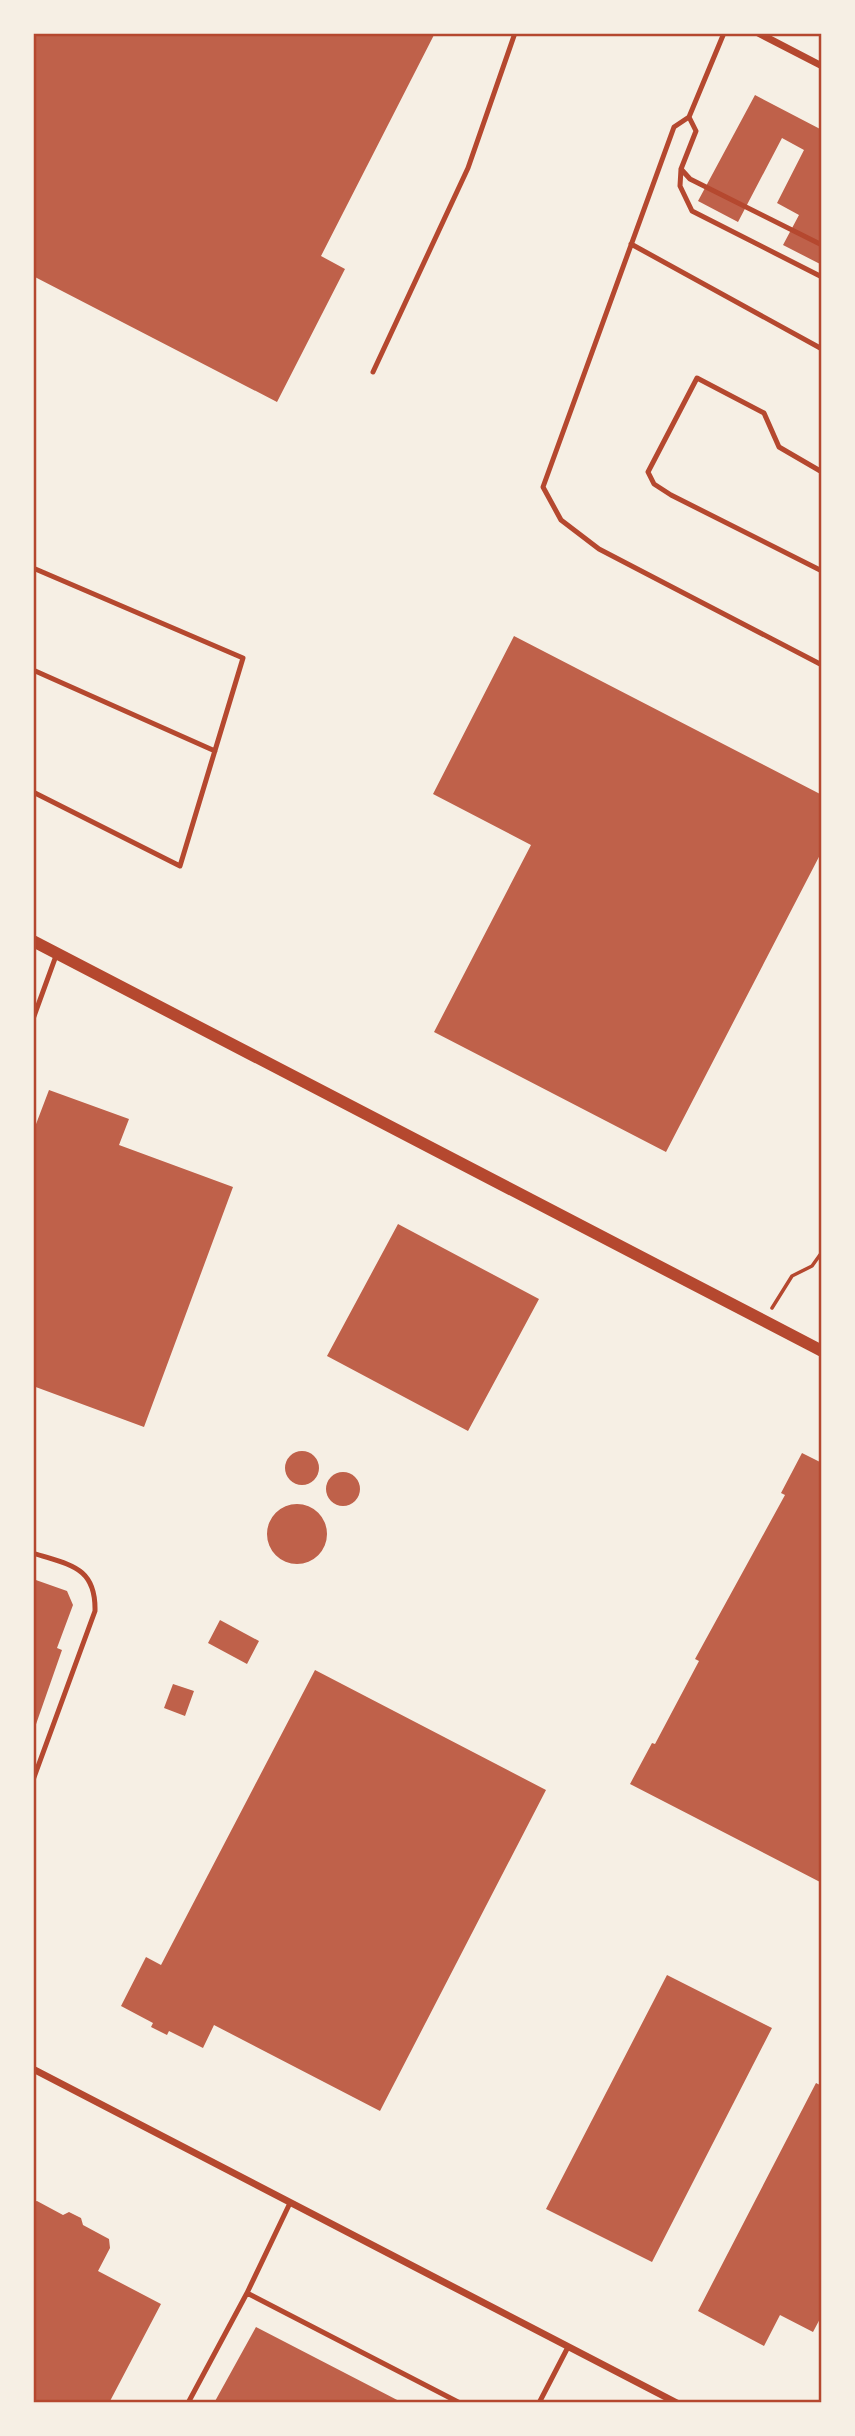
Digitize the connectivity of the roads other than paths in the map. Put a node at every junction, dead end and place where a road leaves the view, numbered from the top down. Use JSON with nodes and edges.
{"nodes":[{"id":1,"x":515,"y":33,"type":"edge"},
{"id":2,"x":724,"y":33,"type":"edge"},
{"id":3,"x":758,"y":33,"type":"edge"},
{"id":4,"x":822,"y":66,"type":"edge"},
{"id":5,"x":689,"y":117,"type":"junction"},
{"id":6,"x":681,"y":169,"type":"junction"},
{"id":7,"x":631,"y":244,"type":"junction"},
{"id":8,"x":822,"y":246,"type":"edge"},
{"id":9,"x":822,"y":277,"type":"edge"},
{"id":10,"x":822,"y":349,"type":"edge"},
{"id":11,"x":373,"y":372,"type":"dead end"},
{"id":12,"x":822,"y":472,"type":"edge"},
{"id":13,"x":33,"y":568,"type":"edge"},
{"id":14,"x":822,"y":571,"type":"edge"},
{"id":15,"x":822,"y":665,"type":"edge"},
{"id":16,"x":33,"y":670,"type":"edge"},
{"id":17,"x":215,"y":751,"type":"junction"},
{"id":18,"x":33,"y":792,"type":"edge"},
{"id":19,"x":33,"y":941,"type":"edge"},
{"id":20,"x":57,"y":953,"type":"junction"},
{"id":21,"x":33,"y":1019,"type":"edge"},
{"id":22,"x":822,"y":1351,"type":"edge"},
{"id":23,"x":33,"y":1553,"type":"edge"},
{"id":24,"x":33,"y":1780,"type":"edge"},
{"id":25,"x":33,"y":2069,"type":"edge"},
{"id":26,"x":290,"y":2203,"type":"junction"},
{"id":27,"x":247,"y":2293,"type":"junction"},
{"id":28,"x":568,"y":2347,"type":"junction"},
{"id":29,"x":188,"y":2403,"type":"edge"},
{"id":30,"x":460,"y":2403,"type":"edge"},
{"id":31,"x":540,"y":2403,"type":"edge"},
{"id":32,"x":677,"y":2403,"type":"edge"}],
"edges":[{"from":1,"to":11,"type":"lane"},
{"from":2,"to":5,"type":"lane"},
{"from":3,"to":4,"type":"street"},
{"from":5,"to":6,"type":"lane"},
{"from":5,"to":7,"type":"lane"},
{"from":6,"to":8,"type":"lane"},
{"from":6,"to":9,"type":"lane"},
{"from":7,"to":10,"type":"lane"},
{"from":7,"to":15,"type":"lane"},
{"from":12,"to":14,"type":"lane"},
{"from":13,"to":17,"type":"lane"},
{"from":16,"to":17,"type":"lane"},
{"from":17,"to":18,"type":"lane"},
{"from":19,"to":20,"type":"street"},
{"from":20,"to":21,"type":"lane"},
{"from":20,"to":22,"type":"street"},
{"from":23,"to":24,"type":"lane"},
{"from":25,"to":26,"type":"street"},
{"from":26,"to":27,"type":"lane"},
{"from":26,"to":28,"type":"street"},
{"from":27,"to":29,"type":"lane"},
{"from":27,"to":30,"type":"lane"},
{"from":28,"to":31,"type":"lane"},
{"from":28,"to":32,"type":"street"}]}
